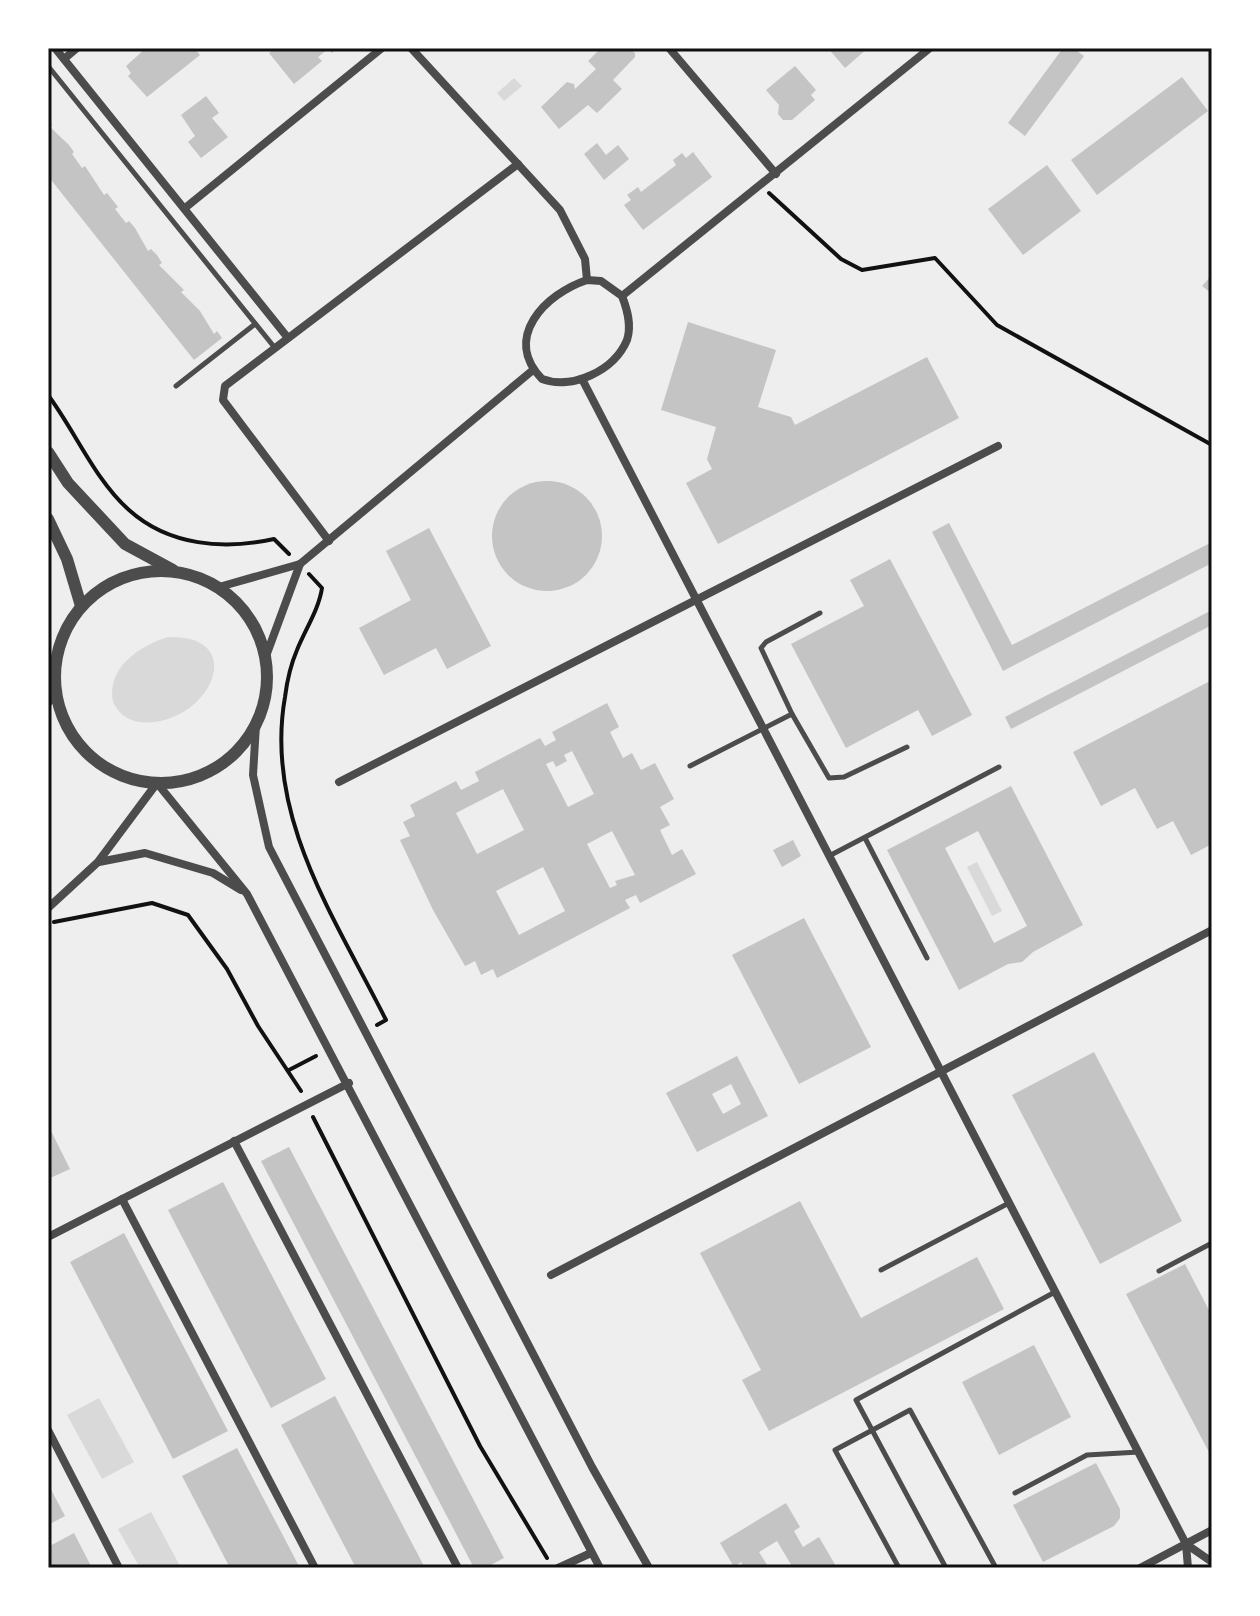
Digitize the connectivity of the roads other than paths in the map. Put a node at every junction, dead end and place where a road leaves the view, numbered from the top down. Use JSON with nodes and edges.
{"nodes":[{"id":1,"x":77,"y":48,"type":"edge"},
{"id":2,"x":382,"y":48,"type":"edge"},
{"id":3,"x":411,"y":48,"type":"edge"},
{"id":4,"x":669,"y":48,"type":"edge"},
{"id":5,"x":930,"y":48,"type":"edge"},
{"id":6,"x":56,"y":49,"type":"edge"},
{"id":7,"x":48,"y":58,"type":"edge"},
{"id":8,"x":64,"y":59,"type":"junction"},
{"id":9,"x":48,"y":66,"type":"edge"},
{"id":10,"x":518,"y":164,"type":"junction"},
{"id":11,"x":776,"y":174,"type":"junction"},
{"id":12,"x":185,"y":208,"type":"junction"},
{"id":13,"x":587,"y":280,"type":"junction"},
{"id":14,"x":622,"y":296,"type":"junction"},
{"id":15,"x":255,"y":324,"type":"junction"},
{"id":16,"x":288,"y":338,"type":"junction"},
{"id":17,"x":275,"y":348,"type":"junction"},
{"id":18,"x":533,"y":370,"type":"junction"},
{"id":19,"x":582,"y":379,"type":"junction"},
{"id":20,"x":176,"y":386,"type":"dead end"},
{"id":21,"x":998,"y":446,"type":"dead end"},
{"id":22,"x":48,"y":452,"type":"edge"},
{"id":23,"x":48,"y":519,"type":"edge"},
{"id":24,"x":329,"y":541,"type":"junction"},
{"id":25,"x":300,"y":564,"type":"junction"},
{"id":26,"x":175,"y":571,"type":"junction"},
{"id":27,"x":219,"y":587,"type":"junction"},
{"id":28,"x":696,"y":599,"type":"junction"},
{"id":29,"x":81,"y":606,"type":"junction"},
{"id":30,"x":820,"y":613,"type":"dead end"},
{"id":31,"x":266,"y":656,"type":"junction"},
{"id":32,"x":52,"y":698,"type":"edge"},
{"id":33,"x":792,"y":714,"type":"junction"},
{"id":34,"x":256,"y":725,"type":"junction"},
{"id":35,"x":764,"y":729,"type":"junction"},
{"id":36,"x":907,"y":747,"type":"dead end"},
{"id":37,"x":690,"y":766,"type":"dead end"},
{"id":38,"x":999,"y":767,"type":"dead end"},
{"id":39,"x":339,"y":782,"type":"dead end"},
{"id":40,"x":157,"y":783,"type":"junction"},
{"id":41,"x":865,"y":838,"type":"junction"},
{"id":42,"x":829,"y":856,"type":"junction"},
{"id":43,"x":98,"y":862,"type":"junction"},
{"id":44,"x":247,"y":894,"type":"junction"},
{"id":45,"x":48,"y":908,"type":"edge"},
{"id":46,"x":1212,"y":930,"type":"edge"},
{"id":47,"x":927,"y":958,"type":"dead end"},
{"id":48,"x":942,"y":1071,"type":"junction"},
{"id":49,"x":349,"y":1083,"type":"junction"},
{"id":50,"x":234,"y":1141,"type":"junction"},
{"id":51,"x":122,"y":1199,"type":"junction"},
{"id":52,"x":1010,"y":1203,"type":"junction"},
{"id":53,"x":48,"y":1237,"type":"edge"},
{"id":54,"x":1212,"y":1243,"type":"edge"},
{"id":55,"x":881,"y":1270,"type":"dead end"},
{"id":56,"x":1159,"y":1271,"type":"dead end"},
{"id":57,"x":551,"y":1275,"type":"dead end"},
{"id":58,"x":1056,"y":1291,"type":"junction"},
{"id":59,"x":48,"y":1430,"type":"edge"},
{"id":60,"x":872,"y":1430,"type":"junction"},
{"id":61,"x":1139,"y":1452,"type":"junction"},
{"id":62,"x":1015,"y":1493,"type":"dead end"},
{"id":63,"x":1212,"y":1530,"type":"edge"},
{"id":64,"x":1186,"y":1544,"type":"junction"},
{"id":65,"x":591,"y":1553,"type":"junction"},
{"id":66,"x":1212,"y":1562,"type":"edge"},
{"id":67,"x":119,"y":1568,"type":"edge"},
{"id":68,"x":315,"y":1568,"type":"edge"},
{"id":69,"x":458,"y":1568,"type":"edge"},
{"id":70,"x":556,"y":1568,"type":"edge"},
{"id":71,"x":600,"y":1568,"type":"edge"},
{"id":72,"x":649,"y":1568,"type":"edge"},
{"id":73,"x":899,"y":1568,"type":"edge"},
{"id":74,"x":946,"y":1568,"type":"edge"},
{"id":75,"x":996,"y":1568,"type":"edge"},
{"id":76,"x":1140,"y":1568,"type":"edge"},
{"id":77,"x":1188,"y":1568,"type":"edge"}],
"edges":[{"from":1,"to":8,"type":"street"},
{"from":2,"to":12,"type":"street"},
{"from":3,"to":10,"type":"street"},
{"from":4,"to":11,"type":"street"},
{"from":5,"to":11,"type":"street"},
{"from":6,"to":7,"type":"street"},
{"from":6,"to":8,"type":"street"},
{"from":8,"to":12,"type":"street"},
{"from":9,"to":15,"type":"lane"},
{"from":10,"to":13,"type":"street"},
{"from":10,"to":16,"type":"street"},
{"from":11,"to":14,"type":"street"},
{"from":12,"to":16,"type":"street"},
{"from":13,"to":14,"type":"street"},
{"from":13,"to":18,"type":"street"},
{"from":14,"to":19,"type":"street"},
{"from":15,"to":17,"type":"lane"},
{"from":15,"to":20,"type":"lane"},
{"from":16,"to":17,"type":"street"},
{"from":17,"to":24,"type":"street"},
{"from":18,"to":19,"type":"street"},
{"from":18,"to":24,"type":"street"},
{"from":19,"to":28,"type":"street"},
{"from":21,"to":28,"type":"street"},
{"from":22,"to":26,"type":"street"},
{"from":23,"to":29,"type":"street"},
{"from":24,"to":25,"type":"street"},
{"from":25,"to":27,"type":"street"},
{"from":25,"to":31,"type":"street"},
{"from":26,"to":27,"type":"street"},
{"from":26,"to":29,"type":"street"},
{"from":27,"to":31,"type":"street"},
{"from":28,"to":35,"type":"street"},
{"from":28,"to":39,"type":"street"},
{"from":29,"to":32,"type":"street"},
{"from":30,"to":33,"type":"lane"},
{"from":31,"to":34,"type":"street"},
{"from":32,"to":40,"type":"street"},
{"from":33,"to":35,"type":"lane"},
{"from":33,"to":36,"type":"lane"},
{"from":34,"to":40,"type":"street"},
{"from":34,"to":72,"type":"street"},
{"from":35,"to":37,"type":"lane"},
{"from":35,"to":42,"type":"street"},
{"from":38,"to":41,"type":"lane"},
{"from":40,"to":43,"type":"street"},
{"from":40,"to":44,"type":"street"},
{"from":41,"to":42,"type":"lane"},
{"from":41,"to":47,"type":"lane"},
{"from":42,"to":48,"type":"street"},
{"from":43,"to":44,"type":"street"},
{"from":43,"to":45,"type":"street"},
{"from":44,"to":49,"type":"street"},
{"from":46,"to":48,"type":"street"},
{"from":48,"to":52,"type":"street"},
{"from":48,"to":57,"type":"street"},
{"from":49,"to":50,"type":"street"},
{"from":49,"to":65,"type":"street"},
{"from":50,"to":51,"type":"street"},
{"from":50,"to":69,"type":"street"},
{"from":51,"to":53,"type":"street"},
{"from":51,"to":68,"type":"street"},
{"from":52,"to":55,"type":"lane"},
{"from":52,"to":58,"type":"street"},
{"from":54,"to":56,"type":"lane"},
{"from":58,"to":60,"type":"lane"},
{"from":58,"to":61,"type":"street"},
{"from":59,"to":67,"type":"street"},
{"from":60,"to":73,"type":"lane"},
{"from":60,"to":74,"type":"lane"},
{"from":60,"to":75,"type":"lane"},
{"from":61,"to":62,"type":"lane"},
{"from":61,"to":64,"type":"street"},
{"from":63,"to":64,"type":"street"},
{"from":64,"to":66,"type":"street"},
{"from":64,"to":76,"type":"street"},
{"from":64,"to":77,"type":"street"},
{"from":65,"to":70,"type":"street"},
{"from":65,"to":71,"type":"street"}]}
